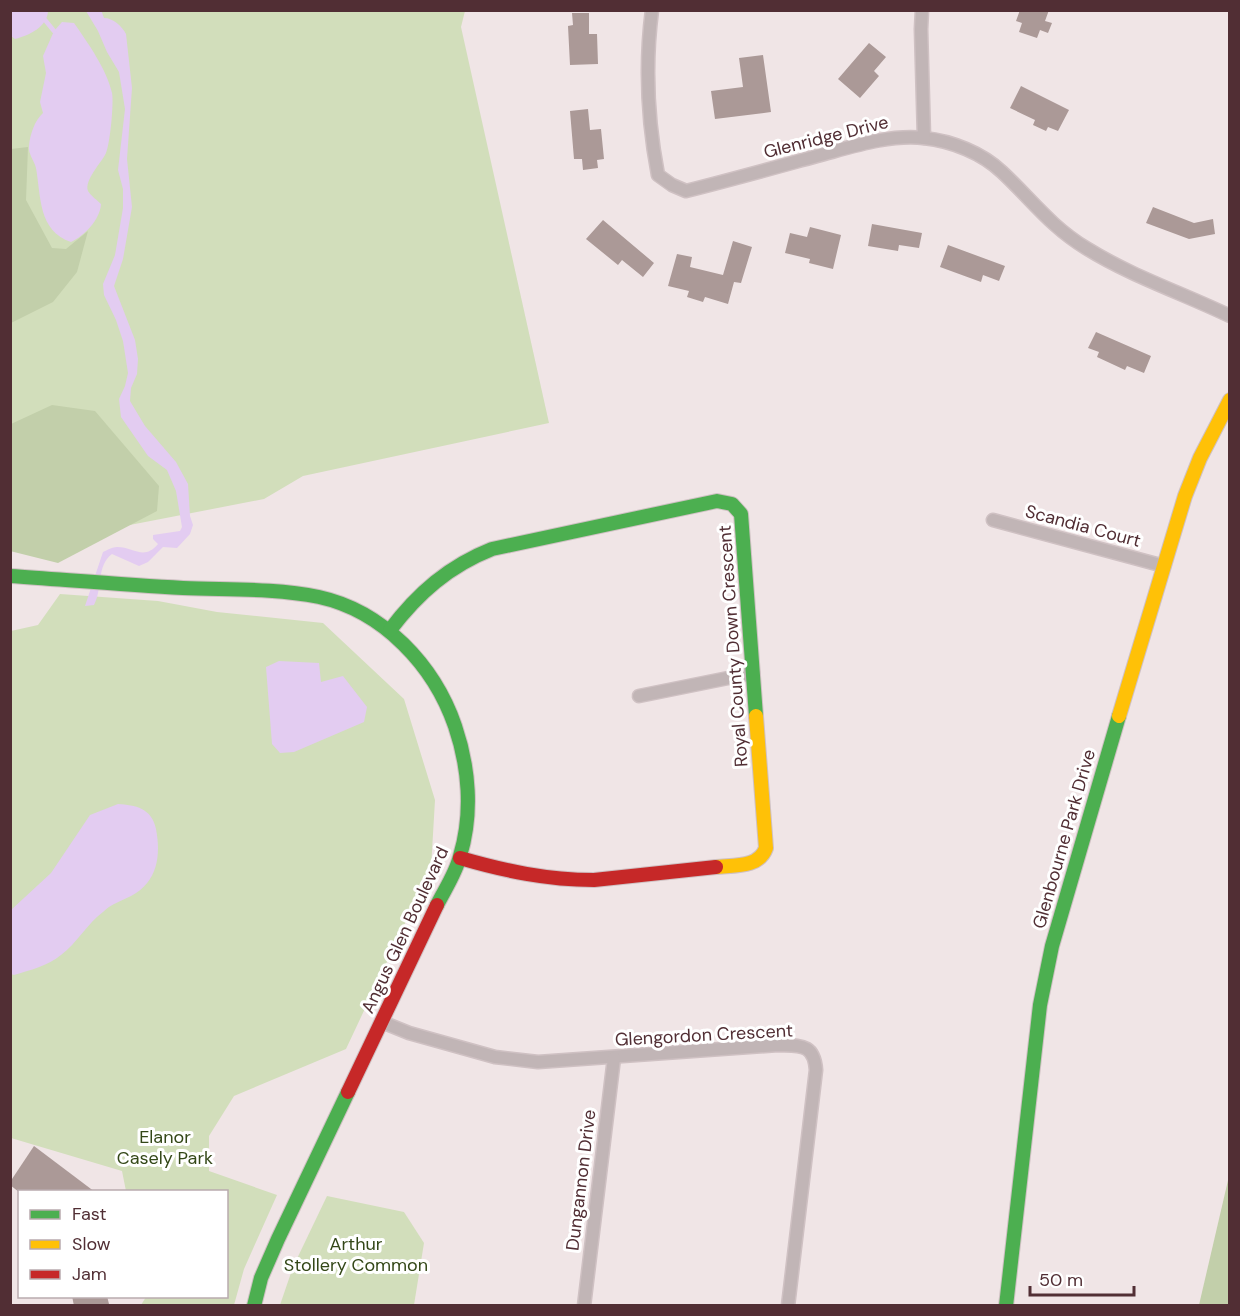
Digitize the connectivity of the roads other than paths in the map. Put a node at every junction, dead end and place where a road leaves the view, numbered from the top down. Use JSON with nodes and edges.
{"nodes":[{"id":1,"x":652,"y":10,"type":"edge"},
{"id":2,"x":922,"y":10,"type":"edge"},
{"id":3,"x":924,"y":138,"type":"junction"},
{"id":4,"x":1230,"y":316,"type":"edge"},
{"id":5,"x":1230,"y":400,"type":"edge"},
{"id":6,"x":993,"y":520,"type":"dead end"},
{"id":7,"x":1164,"y":566,"type":"junction"},
{"id":8,"x":10,"y":576,"type":"edge"},
{"id":9,"x":390,"y":630,"type":"junction"},
{"id":10,"x":753,"y":673,"type":"junction"},
{"id":11,"x":639,"y":696,"type":"dead end"},
{"id":12,"x":460,"y":858,"type":"junction"},
{"id":13,"x":382,"y":1022,"type":"junction"},
{"id":14,"x":614,"y":1058,"type":"junction"},
{"id":15,"x":254,"y":1305,"type":"edge"},
{"id":16,"x":584,"y":1305,"type":"edge"},
{"id":17,"x":788,"y":1305,"type":"edge"},
{"id":18,"x":1006,"y":1305,"type":"edge"}],
"edges":[{"from":1,"to":3,"type":"street","name":"Glenridge Drive"},
{"from":2,"to":3,"type":"street"},
{"from":3,"to":4,"type":"street","name":"Glenridge Drive"},
{"from":5,"to":7,"type":"street","name":"Glenbourne Park Drive"},
{"from":6,"to":7,"type":"street","name":"Scandia Court"},
{"from":7,"to":18,"type":"street","name":"Glenbourne Park Drive"},
{"from":8,"to":9,"type":"street","name":"Angus Glen Boulevard"},
{"from":9,"to":10,"type":"street","name":"Royal County Down Crescent"},
{"from":9,"to":12,"type":"street","name":"Angus Glen Boulevard"},
{"from":10,"to":11,"type":"street"},
{"from":10,"to":12,"type":"street","name":"Royal County Down Crescent"},
{"from":12,"to":13,"type":"street","name":"Angus Glen Boulevard"},
{"from":13,"to":14,"type":"street","name":"Glengordon Crescent"},
{"from":13,"to":15,"type":"street","name":"Angus Glen Boulevard"},
{"from":14,"to":16,"type":"street","name":"Dungannon Drive"},
{"from":14,"to":17,"type":"street","name":"Glengordon Crescent"}]}
